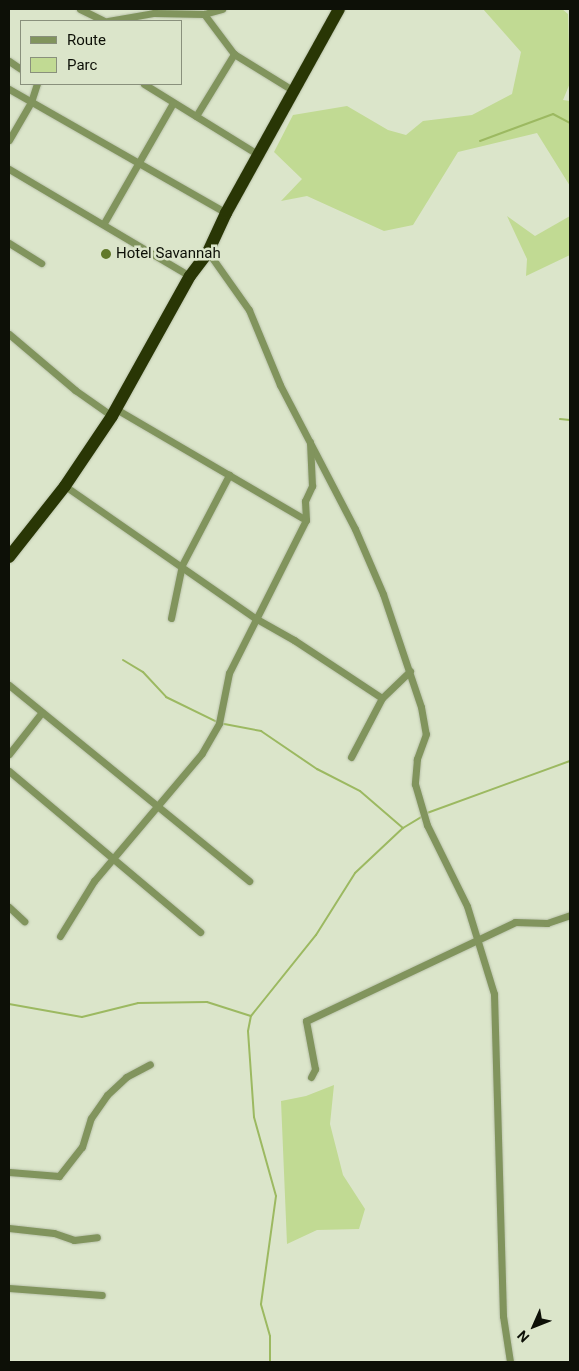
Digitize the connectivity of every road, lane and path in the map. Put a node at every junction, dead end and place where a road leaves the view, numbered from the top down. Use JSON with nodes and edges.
{"nodes":[{"id":1,"x":80,"y":9,"type":"edge"},
{"id":2,"x":218,"y":9,"type":"edge"},
{"id":3,"x":339,"y":9,"type":"edge"},
{"id":4,"x":148,"y":14,"type":"edge"},
{"id":5,"x":204,"y":14,"type":"junction"},
{"id":6,"x":104,"y":20,"type":"edge"},
{"id":7,"x":112,"y":20,"type":"edge"},
{"id":8,"x":234,"y":54,"type":"junction"},
{"id":9,"x":9,"y":61,"type":"edge"},
{"id":10,"x":20,"y":68,"type":"edge"},
{"id":11,"x":37,"y":85,"type":"edge"},
{"id":12,"x":145,"y":85,"type":"edge"},
{"id":13,"x":9,"y":89,"type":"edge"},
{"id":14,"x":294,"y":91,"type":"junction"},
{"id":15,"x":31,"y":102,"type":"junction"},
{"id":16,"x":173,"y":104,"type":"junction"},
{"id":17,"x":196,"y":116,"type":"junction"},
{"id":18,"x":9,"y":140,"type":"edge"},
{"id":19,"x":259,"y":155,"type":"junction"},
{"id":20,"x":138,"y":164,"type":"junction"},
{"id":21,"x":9,"y":170,"type":"edge"},
{"id":22,"x":226,"y":212,"type":"junction"},
{"id":23,"x":104,"y":223,"type":"junction"},
{"id":24,"x":9,"y":244,"type":"edge"},
{"id":25,"x":208,"y":252,"type":"junction"},
{"id":26,"x":41,"y":263,"type":"dead end"},
{"id":27,"x":190,"y":276,"type":"junction"},
{"id":28,"x":9,"y":334,"type":"edge"},
{"id":29,"x":114,"y":413,"type":"junction"},
{"id":30,"x":310,"y":437,"type":"junction"},
{"id":31,"x":229,"y":474,"type":"junction"},
{"id":32,"x":65,"y":486,"type":"junction"},
{"id":33,"x":306,"y":520,"type":"junction"},
{"id":34,"x":9,"y":557,"type":"edge"},
{"id":35,"x":182,"y":565,"type":"junction"},
{"id":36,"x":171,"y":618,"type":"dead end"},
{"id":37,"x":255,"y":618,"type":"junction"},
{"id":38,"x":410,"y":672,"type":"junction"},
{"id":39,"x":9,"y":685,"type":"edge"},
{"id":40,"x":382,"y":698,"type":"junction"},
{"id":41,"x":42,"y":712,"type":"junction"},
{"id":42,"x":9,"y":754,"type":"edge"},
{"id":43,"x":351,"y":757,"type":"dead end"},
{"id":44,"x":9,"y":772,"type":"edge"},
{"id":45,"x":156,"y":805,"type":"junction"},
{"id":46,"x":113,"y":859,"type":"junction"},
{"id":47,"x":249,"y":881,"type":"dead end"},
{"id":48,"x":9,"y":907,"type":"edge"},
{"id":49,"x":570,"y":915,"type":"edge"},
{"id":50,"x":24,"y":921,"type":"dead end"},
{"id":51,"x":200,"y":932,"type":"dead end"},
{"id":52,"x":60,"y":936,"type":"dead end"},
{"id":53,"x":478,"y":939,"type":"junction"},
{"id":54,"x":150,"y":1064,"type":"dead end"},
{"id":55,"x":311,"y":1077,"type":"dead end"},
{"id":56,"x":9,"y":1172,"type":"edge"},
{"id":57,"x":9,"y":1228,"type":"edge"},
{"id":58,"x":97,"y":1237,"type":"dead end"},
{"id":59,"x":9,"y":1288,"type":"edge"},
{"id":60,"x":102,"y":1294,"type":"dead end"},
{"id":61,"x":510,"y":1362,"type":"edge"}],
"edges":[{"from":1,"to":6,"type":"street"},
{"from":2,"to":5,"type":"street"},
{"from":3,"to":14,"type":"highway"},
{"from":4,"to":5,"type":"street"},
{"from":4,"to":7,"type":"street"},
{"from":5,"to":8,"type":"street"},
{"from":8,"to":14,"type":"street"},
{"from":8,"to":17,"type":"street"},
{"from":9,"to":10,"type":"street"},
{"from":11,"to":15,"type":"street"},
{"from":12,"to":16,"type":"street"},
{"from":13,"to":15,"type":"street"},
{"from":14,"to":19,"type":"highway"},
{"from":15,"to":18,"type":"street"},
{"from":15,"to":20,"type":"street"},
{"from":16,"to":17,"type":"street"},
{"from":16,"to":20,"type":"street"},
{"from":17,"to":19,"type":"street"},
{"from":19,"to":22,"type":"highway"},
{"from":20,"to":22,"type":"street"},
{"from":20,"to":23,"type":"street"},
{"from":21,"to":23,"type":"street"},
{"from":22,"to":25,"type":"highway"},
{"from":23,"to":27,"type":"street"},
{"from":24,"to":26,"type":"street"},
{"from":25,"to":27,"type":"highway"},
{"from":25,"to":30,"type":"street"},
{"from":27,"to":29,"type":"highway"},
{"from":28,"to":29,"type":"street"},
{"from":29,"to":31,"type":"street"},
{"from":29,"to":32,"type":"highway"},
{"from":30,"to":33,"type":"street"},
{"from":30,"to":38,"type":"street"},
{"from":31,"to":33,"type":"street"},
{"from":31,"to":35,"type":"street"},
{"from":32,"to":34,"type":"highway"},
{"from":32,"to":35,"type":"street"},
{"from":33,"to":37,"type":"street"},
{"from":35,"to":36,"type":"street"},
{"from":35,"to":37,"type":"street"},
{"from":37,"to":40,"type":"street"},
{"from":37,"to":45,"type":"street"},
{"from":38,"to":40,"type":"street"},
{"from":38,"to":53,"type":"street"},
{"from":39,"to":41,"type":"street"},
{"from":40,"to":43,"type":"street"},
{"from":41,"to":42,"type":"street"},
{"from":41,"to":45,"type":"street"},
{"from":44,"to":46,"type":"street"},
{"from":45,"to":46,"type":"street"},
{"from":45,"to":47,"type":"street"},
{"from":46,"to":51,"type":"street"},
{"from":46,"to":52,"type":"street"},
{"from":48,"to":50,"type":"street"},
{"from":49,"to":53,"type":"street"},
{"from":53,"to":55,"type":"street"},
{"from":53,"to":61,"type":"street"},
{"from":54,"to":56,"type":"street"},
{"from":57,"to":58,"type":"street"},
{"from":59,"to":60,"type":"street"}]}
